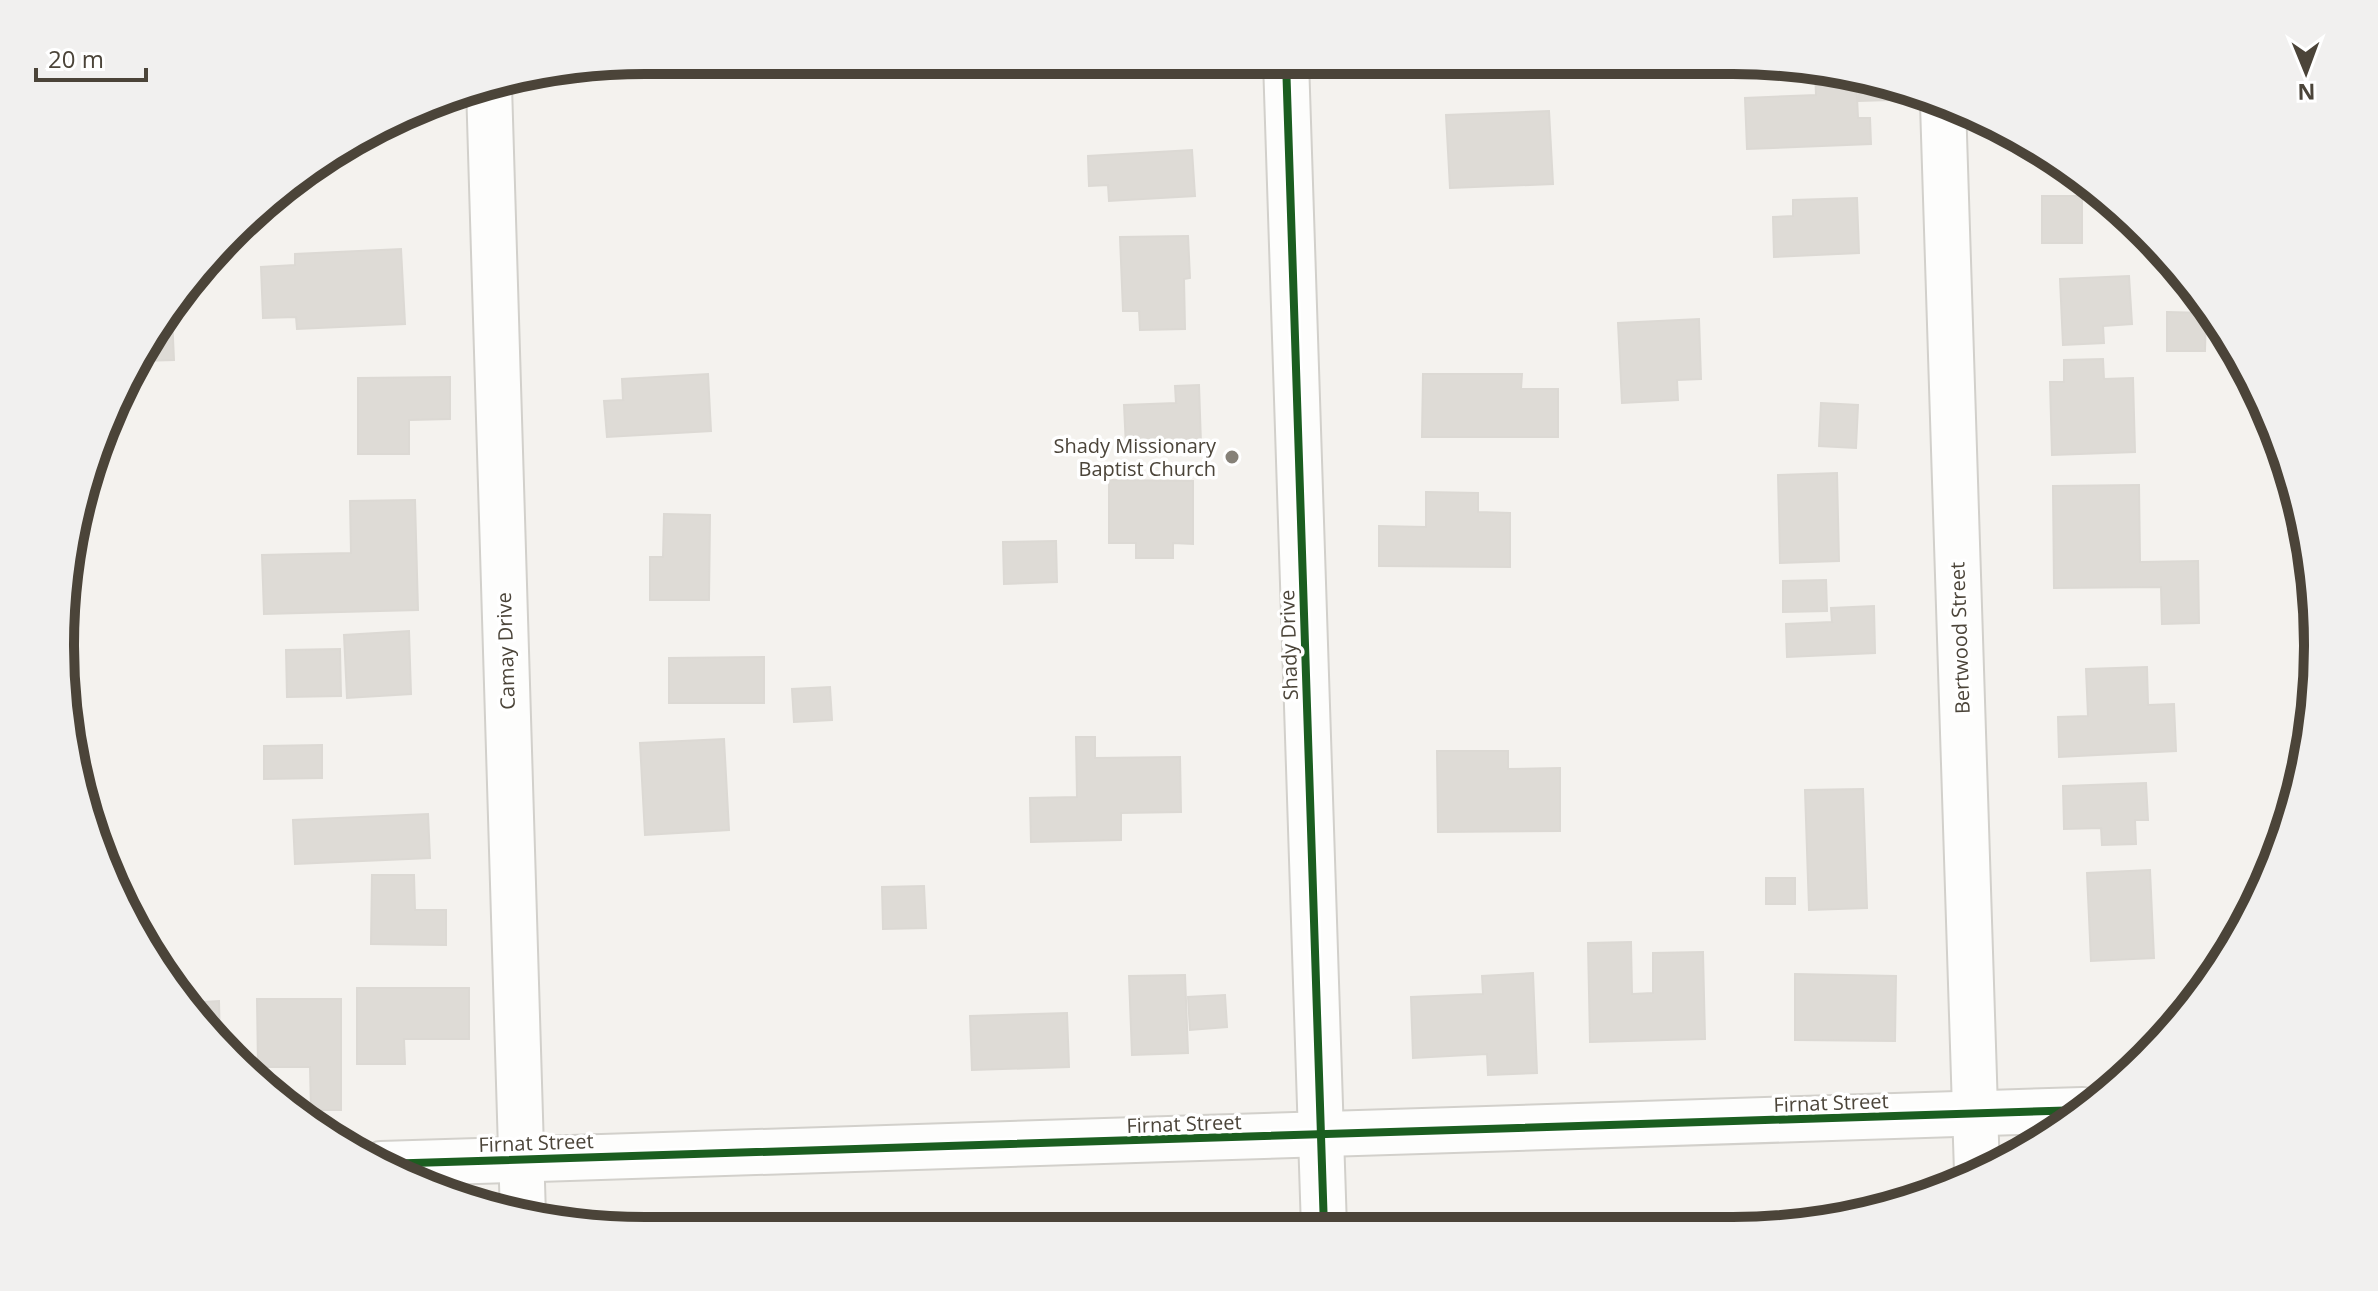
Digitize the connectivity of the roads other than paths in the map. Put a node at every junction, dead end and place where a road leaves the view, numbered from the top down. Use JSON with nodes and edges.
{"nodes":[{"id":1,"x":1286,"y":74,"type":"edge"},
{"id":2,"x":489,"y":96,"type":"edge"},
{"id":3,"x":1943,"y":115,"type":"edge"},
{"id":4,"x":2064,"y":1111,"type":"edge"},
{"id":5,"x":1975,"y":1114,"type":"junction"},
{"id":6,"x":1321,"y":1136,"type":"junction"},
{"id":7,"x":521,"y":1159,"type":"junction"},
{"id":8,"x":1977,"y":1162,"type":"edge"},
{"id":9,"x":405,"y":1163,"type":"edge"},
{"id":10,"x":523,"y":1203,"type":"edge"},
{"id":11,"x":1324,"y":1217,"type":"edge"}],
"edges":[{"from":1,"to":6,"type":"street","name":"Shady Drive"},
{"from":2,"to":7,"type":"street","name":"Camay Drive"},
{"from":3,"to":5,"type":"street","name":"Bertwood Street"},
{"from":4,"to":5,"type":"street","name":"Firnat Street"},
{"from":5,"to":6,"type":"street","name":"Firnat Street"},
{"from":5,"to":8,"type":"street","name":"Bertwood Street"},
{"from":6,"to":7,"type":"street","name":"Firnat Street"},
{"from":6,"to":11,"type":"street","name":"Shady Drive"},
{"from":7,"to":9,"type":"street","name":"Firnat Street"},
{"from":7,"to":10,"type":"street","name":"Camay Drive"}]}
